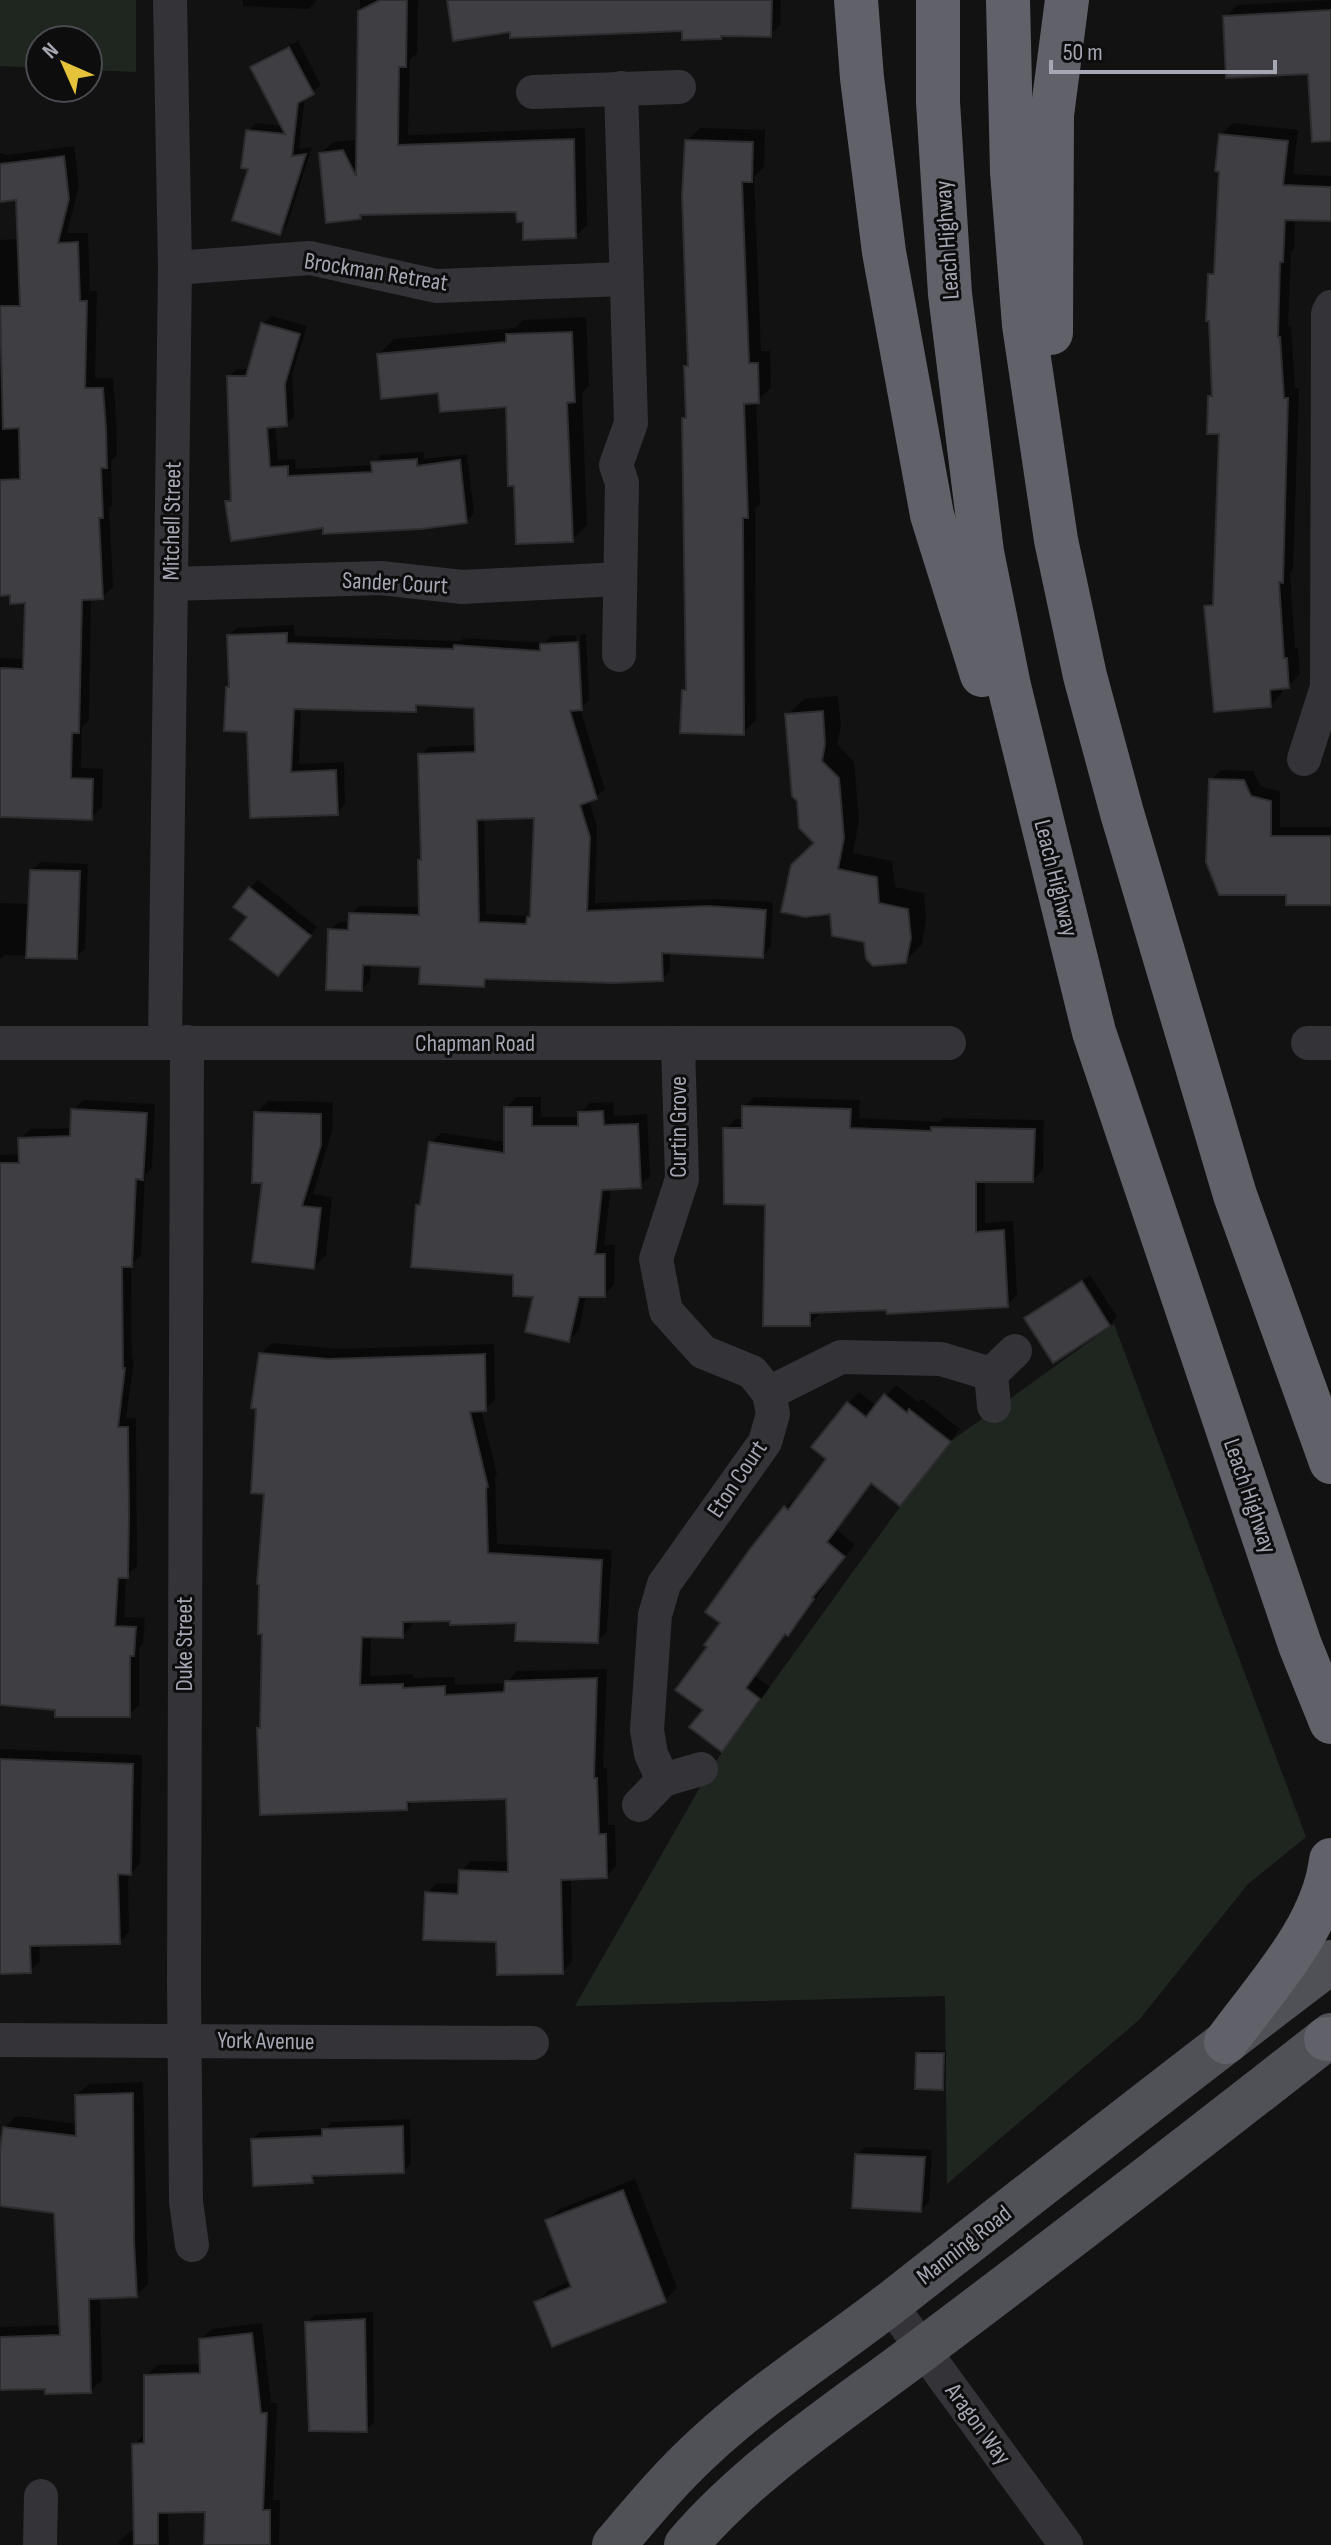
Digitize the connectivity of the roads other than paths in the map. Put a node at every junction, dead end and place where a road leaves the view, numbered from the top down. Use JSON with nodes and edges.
{"nodes":[{"id":1,"x":170,"y":0,"type":"edge"},
{"id":2,"x":856,"y":0,"type":"edge"},
{"id":3,"x":938,"y":0,"type":"edge"},
{"id":4,"x":1008,"y":0,"type":"edge"},
{"id":5,"x":1067,"y":0,"type":"edge"},
{"id":6,"x":679,"y":87,"type":"dead end"},
{"id":7,"x":621,"y":88,"type":"junction"},
{"id":8,"x":533,"y":92,"type":"dead end"},
{"id":9,"x":175,"y":268,"type":"junction"},
{"id":10,"x":626,"y":279,"type":"junction"},
{"id":11,"x":1331,"y":307,"type":"edge"},
{"id":12,"x":1056,"y":540,"type":"junction"},
{"id":13,"x":619,"y":579,"type":"junction"},
{"id":14,"x":171,"y":584,"type":"junction"},
{"id":15,"x":619,"y":655,"type":"dead end"},
{"id":16,"x":1304,"y":759,"type":"dead end"},
{"id":17,"x":1094,"y":1032,"type":"junction"},
{"id":18,"x":176,"y":1042,"type":"junction"},
{"id":19,"x":0,"y":1043,"type":"edge"},
{"id":20,"x":949,"y":1043,"type":"dead end"},
{"id":21,"x":678,"y":1044,"type":"junction"},
{"id":22,"x":1000,"y":1377,"type":"dead end"},
{"id":23,"x":769,"y":1393,"type":"junction"},
{"id":24,"x":1331,"y":1462,"type":"edge"},
{"id":25,"x":1331,"y":1722,"type":"edge"},
{"id":26,"x":701,"y":1769,"type":"dead end"},
{"id":27,"x":663,"y":1780,"type":"junction"},
{"id":28,"x":639,"y":1805,"type":"dead end"},
{"id":29,"x":1331,"y":1860,"type":"edge"},
{"id":30,"x":1331,"y":1962,"type":"edge"},
{"id":31,"x":1329,"y":2038,"type":"edge"},
{"id":32,"x":0,"y":2040,"type":"edge"},
{"id":33,"x":185,"y":2040,"type":"junction"},
{"id":34,"x":1226,"y":2042,"type":"junction"},
{"id":35,"x":532,"y":2043,"type":"dead end"},
{"id":36,"x":192,"y":2245,"type":"dead end"},
{"id":37,"x":890,"y":2304,"type":"junction"},
{"id":38,"x":924,"y":2349,"type":"junction"},
{"id":39,"x":41,"y":2496,"type":"dead end"},
{"id":40,"x":40,"y":2545,"type":"edge"},
{"id":41,"x":614,"y":2545,"type":"edge"},
{"id":42,"x":686,"y":2545,"type":"edge"},
{"id":43,"x":1066,"y":2545,"type":"edge"}],
"edges":[{"from":1,"to":9,"type":"street","name":"Mitchell Street"},
{"from":2,"to":17,"type":"highway"},
{"from":3,"to":17,"type":"highway","name":"Leach Highway"},
{"from":4,"to":12,"type":"highway"},
{"from":5,"to":12,"type":"highway"},
{"from":6,"to":7,"type":"street"},
{"from":7,"to":8,"type":"street"},
{"from":7,"to":10,"type":"street"},
{"from":9,"to":10,"type":"street","name":"Brockman Retreat"},
{"from":9,"to":14,"type":"street","name":"Mitchell Street"},
{"from":10,"to":13,"type":"street"},
{"from":11,"to":16,"type":"street"},
{"from":12,"to":24,"type":"highway"},
{"from":13,"to":14,"type":"street","name":"Sander Court"},
{"from":13,"to":15,"type":"street"},
{"from":14,"to":18,"type":"street","name":"Mitchell Street"},
{"from":17,"to":25,"type":"highway","name":"Leach Highway"},
{"from":18,"to":19,"type":"street","name":"Chapman Road"},
{"from":18,"to":21,"type":"street","name":"Chapman Road"},
{"from":18,"to":33,"type":"street","name":"Duke Street"},
{"from":20,"to":21,"type":"street","name":"Chapman Road"},
{"from":21,"to":23,"type":"street","name":"Curtin Grove"},
{"from":22,"to":23,"type":"street"},
{"from":23,"to":27,"type":"street","name":"Eton Court"},
{"from":26,"to":27,"type":"street"},
{"from":27,"to":28,"type":"street"},
{"from":29,"to":34,"type":"highway"},
{"from":30,"to":34,"type":"main road","name":"Manning Road"},
{"from":31,"to":38,"type":"main road"},
{"from":32,"to":33,"type":"street","name":"York Avenue"},
{"from":33,"to":35,"type":"street","name":"York Avenue"},
{"from":33,"to":36,"type":"street","name":"Duke Street"},
{"from":34,"to":37,"type":"main road","name":"Manning Road"},
{"from":37,"to":38,"type":"street","name":"Aragon Way"},
{"from":37,"to":41,"type":"main road","name":"Manning Road"},
{"from":38,"to":42,"type":"main road"},
{"from":38,"to":43,"type":"street","name":"Aragon Way"},
{"from":39,"to":40,"type":"street"}]}
